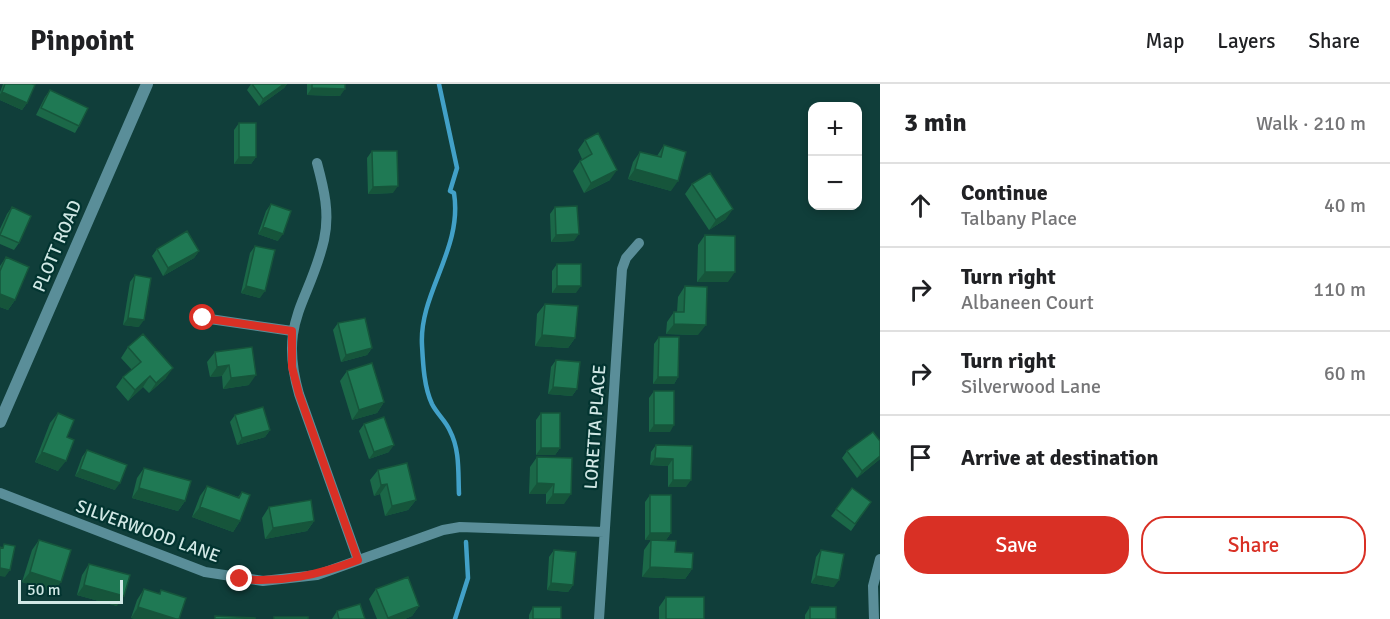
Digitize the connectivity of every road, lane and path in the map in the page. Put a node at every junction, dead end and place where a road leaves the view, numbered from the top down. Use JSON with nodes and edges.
{"nodes":[{"id":1,"x":145,"y":85,"type":"edge"},
{"id":2,"x":317,"y":163,"type":"dead end"},
{"id":3,"x":639,"y":243,"type":"dead end"},
{"id":4,"x":203,"y":318,"type":"dead end"},
{"id":5,"x":292,"y":331,"type":"junction"},
{"id":6,"x":0,"y":422,"type":"edge"},
{"id":7,"x":0,"y":493,"type":"edge"},
{"id":8,"x":604,"y":532,"type":"junction"},
{"id":9,"x":880,"y":559,"type":"edge"},
{"id":10,"x":358,"y":560,"type":"junction"},
{"id":11,"x":599,"y":619,"type":"edge"},
{"id":12,"x":874,"y":619,"type":"edge"}],
"edges":[{"from":1,"to":6,"type":"street","name":"PLOTT ROAD"},
{"from":2,"to":5,"type":"street"},
{"from":3,"to":8,"type":"street","name":"LORETTA PLACE"},
{"from":4,"to":5,"type":"street"},
{"from":5,"to":10,"type":"street"},
{"from":7,"to":10,"type":"street","name":"SILVERWOOD LANE"},
{"from":8,"to":10,"type":"street","name":"SILVERWOOD LANE"},
{"from":8,"to":11,"type":"street","name":"LORETTA PLACE"},
{"from":9,"to":12,"type":"street"}]}
